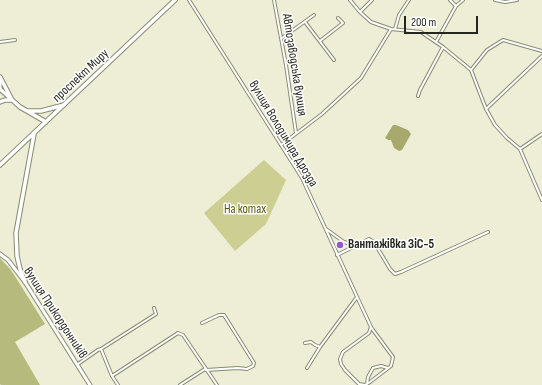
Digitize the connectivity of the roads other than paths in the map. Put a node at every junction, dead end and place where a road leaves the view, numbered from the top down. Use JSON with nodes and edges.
{"nodes":[{"id":1,"x":174,"y":0,"type":"edge"},
{"id":2,"x":189,"y":0,"type":"edge"},
{"id":3,"x":274,"y":0,"type":"edge"},
{"id":4,"x":350,"y":0,"type":"edge"},
{"id":5,"x":372,"y":0,"type":"edge"},
{"id":6,"x":409,"y":0,"type":"edge"},
{"id":7,"x":450,"y":0,"type":"edge"},
{"id":8,"x":463,"y":0,"type":"edge"},
{"id":9,"x":495,"y":0,"type":"edge"},
{"id":10,"x":517,"y":0,"type":"edge"},
{"id":11,"x":456,"y":6,"type":"junction"},
{"id":12,"x":360,"y":12,"type":"junction"},
{"id":13,"x":314,"y":15,"type":"dead end"},
{"id":14,"x":338,"y":18,"type":"dead end"},
{"id":15,"x":305,"y":22,"type":"junction"},
{"id":16,"x":391,"y":29,"type":"junction"},
{"id":17,"x":395,"y":30,"type":"junction"},
{"id":18,"x":282,"y":38,"type":"junction"},
{"id":19,"x":15,"y":40,"type":"dead end"},
{"id":20,"x":320,"y":41,"type":"junction"},
{"id":21,"x":0,"y":42,"type":"edge"},
{"id":22,"x":436,"y":42,"type":"junction"},
{"id":23,"x":443,"y":47,"type":"junction"},
{"id":24,"x":542,"y":51,"type":"edge"},
{"id":25,"x":542,"y":56,"type":"edge"},
{"id":26,"x":334,"y":60,"type":"dead end"},
{"id":27,"x":471,"y":70,"type":"junction"},
{"id":28,"x":0,"y":76,"type":"edge"},
{"id":29,"x":0,"y":89,"type":"edge"},
{"id":30,"x":418,"y":96,"type":"dead end"},
{"id":31,"x":13,"y":101,"type":"junction"},
{"id":32,"x":0,"y":102,"type":"edge"},
{"id":33,"x":65,"y":105,"type":"junction"},
{"id":34,"x":486,"y":109,"type":"junction"},
{"id":35,"x":26,"y":111,"type":"junction"},
{"id":36,"x":46,"y":122,"type":"junction"},
{"id":37,"x":34,"y":133,"type":"junction"},
{"id":38,"x":296,"y":134,"type":"junction"},
{"id":39,"x":542,"y":134,"type":"edge"},
{"id":40,"x":281,"y":145,"type":"junction"},
{"id":41,"x":520,"y":149,"type":"junction"},
{"id":42,"x":0,"y":165,"type":"edge"},
{"id":43,"x":542,"y":200,"type":"edge"},
{"id":44,"x":325,"y":228,"type":"junction"},
{"id":45,"x":488,"y":232,"type":"dead end"},
{"id":46,"x":354,"y":245,"type":"junction"},
{"id":47,"x":0,"y":254,"type":"edge"},
{"id":48,"x":338,"y":255,"type":"junction"},
{"id":49,"x":25,"y":282,"type":"junction"},
{"id":50,"x":358,"y":297,"type":"junction"},
{"id":51,"x":154,"y":308,"type":"dead end"},
{"id":52,"x":202,"y":323,"type":"dead end"},
{"id":53,"x":371,"y":327,"type":"junction"},
{"id":54,"x":369,"y":333,"type":"junction"},
{"id":55,"x":375,"y":333,"type":"junction"},
{"id":56,"x":306,"y":343,"type":"dead end"},
{"id":57,"x":320,"y":347,"type":"junction"},
{"id":58,"x":101,"y":350,"type":"junction"},
{"id":59,"x":77,"y":365,"type":"junction"},
{"id":60,"x":307,"y":368,"type":"dead end"},
{"id":61,"x":388,"y":368,"type":"junction"},
{"id":62,"x":206,"y":370,"type":"junction"},
{"id":63,"x":112,"y":376,"type":"junction"},
{"id":64,"x":367,"y":384,"type":"junction"},
{"id":65,"x":90,"y":385,"type":"edge"},
{"id":66,"x":118,"y":385,"type":"edge"},
{"id":67,"x":180,"y":385,"type":"edge"},
{"id":68,"x":217,"y":385,"type":"edge"}],
"edges":[{"from":1,"to":33,"type":"main road","name":"проспект Миру"},
{"from":2,"to":40,"type":"street","name":"вулиця Володимира Дрозда"},
{"from":3,"to":18,"type":"street","name":"Автозаводська вулиця"},
{"from":4,"to":12,"type":"street"},
{"from":5,"to":12,"type":"street"},
{"from":6,"to":17,"type":"street"},
{"from":7,"to":11,"type":"street"},
{"from":8,"to":11,"type":"street"},
{"from":9,"to":10,"type":"street"},
{"from":11,"to":22,"type":"street"},
{"from":12,"to":16,"type":"street"},
{"from":13,"to":15,"type":"street"},
{"from":14,"to":20,"type":"street"},
{"from":15,"to":18,"type":"street"},
{"from":15,"to":20,"type":"street"},
{"from":16,"to":17,"type":"street"},
{"from":16,"to":38,"type":"street"},
{"from":17,"to":22,"type":"street"},
{"from":18,"to":38,"type":"street","name":"Автозаводська вулиця"},
{"from":19,"to":21,"type":"street"},
{"from":20,"to":26,"type":"street"},
{"from":22,"to":23,"type":"street"},
{"from":23,"to":27,"type":"street"},
{"from":23,"to":30,"type":"street"},
{"from":24,"to":27,"type":"street"},
{"from":25,"to":34,"type":"street"},
{"from":27,"to":34,"type":"street"},
{"from":28,"to":29,"type":"street"},
{"from":28,"to":31,"type":"main road"},
{"from":29,"to":31,"type":"main road"},
{"from":31,"to":32,"type":"main road"},
{"from":31,"to":35,"type":"main road"},
{"from":33,"to":35,"type":"main road"},
{"from":33,"to":36,"type":"main road","name":"проспект Миру"},
{"from":34,"to":41,"type":"street"},
{"from":35,"to":36,"type":"main road"},
{"from":36,"to":37,"type":"main road","name":"проспект Миру"},
{"from":37,"to":42,"type":"main road","name":"проспект Миру"},
{"from":37,"to":49,"type":"main road"},
{"from":38,"to":40,"type":"street"},
{"from":39,"to":41,"type":"street"},
{"from":40,"to":44,"type":"street","name":"вулиця Володимира Дрозда"},
{"from":41,"to":43,"type":"street"},
{"from":44,"to":46,"type":"street"},
{"from":44,"to":48,"type":"street","name":"вулиця Володимира Дрозда"},
{"from":45,"to":46,"type":"street"},
{"from":46,"to":48,"type":"street"},
{"from":47,"to":49,"type":"street","name":"вулиця Прикордонників"},
{"from":48,"to":50,"type":"street","name":"вулиця Володимира Дрозда"},
{"from":49,"to":59,"type":"street","name":"вулиця Прикордонників"},
{"from":50,"to":53,"type":"street","name":"вулиця Володимира Дрозда"},
{"from":50,"to":57,"type":"street"},
{"from":51,"to":58,"type":"street"},
{"from":52,"to":62,"type":"street"},
{"from":53,"to":54,"type":"street"},
{"from":53,"to":55,"type":"street","name":"вулиця Володимира Дрозда"},
{"from":54,"to":55,"type":"street"},
{"from":54,"to":64,"type":"street"},
{"from":55,"to":61,"type":"street","name":"вулиця Володимира Дрозда"},
{"from":56,"to":57,"type":"street"},
{"from":57,"to":60,"type":"street"},
{"from":58,"to":59,"type":"street"},
{"from":58,"to":63,"type":"street"},
{"from":59,"to":65,"type":"street","name":"вулиця Прикордонників"},
{"from":61,"to":64,"type":"street"},
{"from":61,"to":64,"type":"street"},
{"from":62,"to":63,"type":"street"},
{"from":62,"to":67,"type":"street"},
{"from":62,"to":68,"type":"street"},
{"from":63,"to":66,"type":"street"}]}
